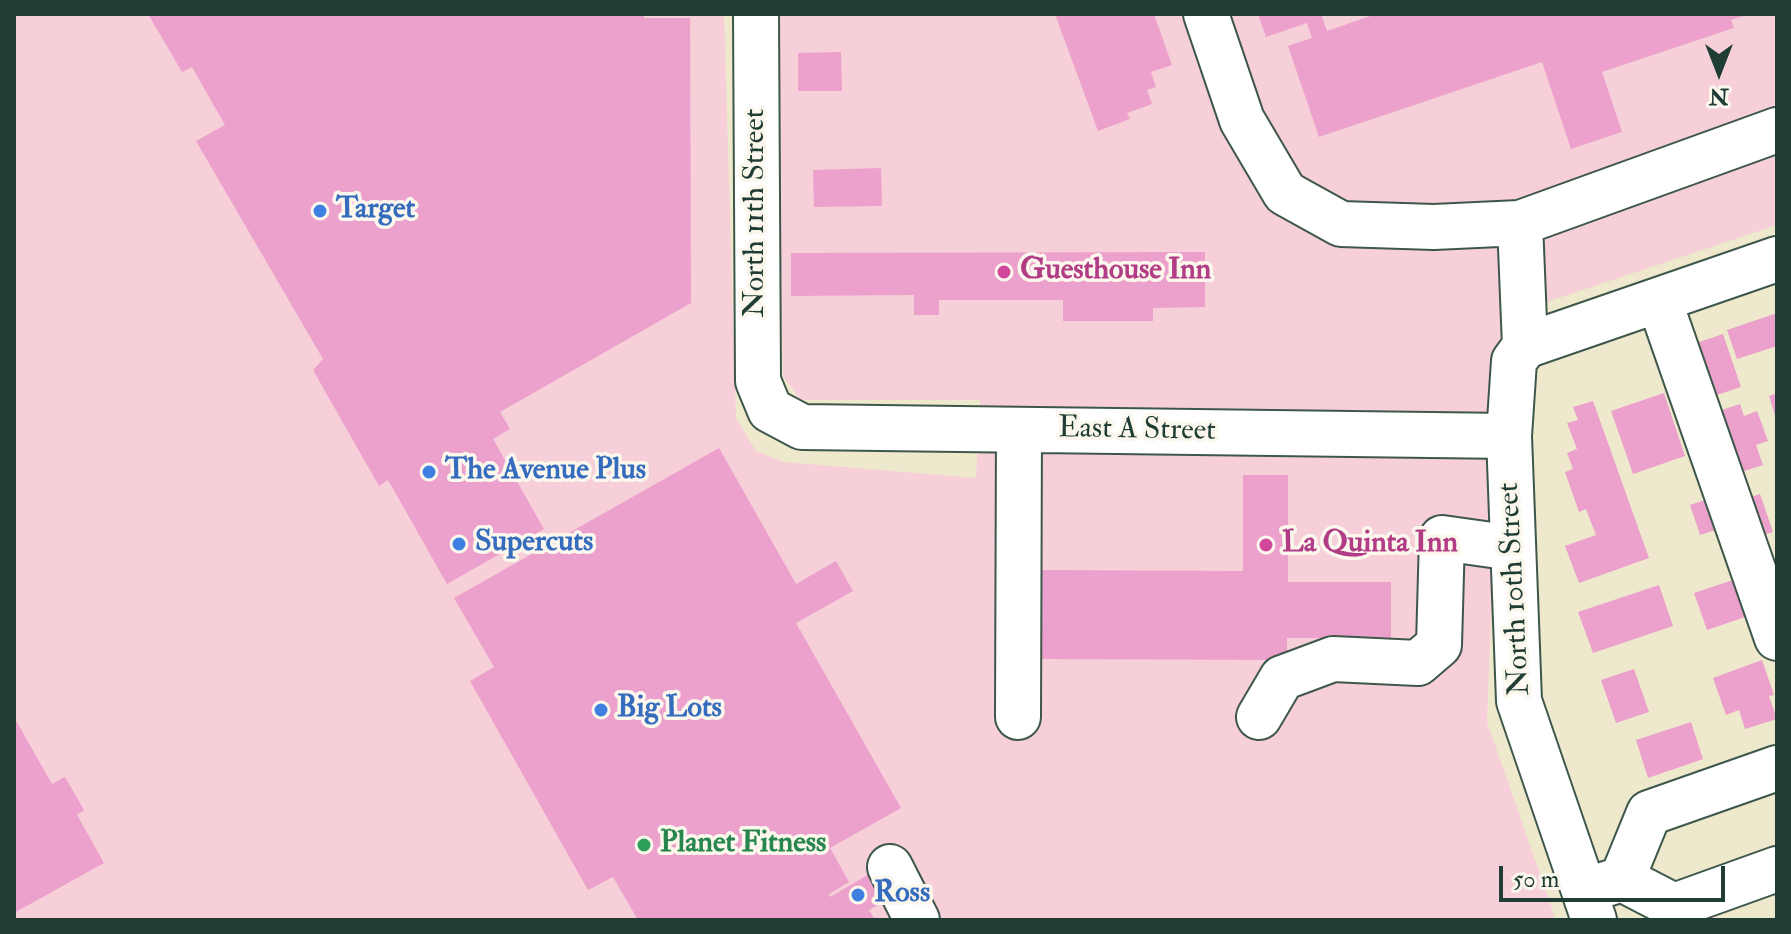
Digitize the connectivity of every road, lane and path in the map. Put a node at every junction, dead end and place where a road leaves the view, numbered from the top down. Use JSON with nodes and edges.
{"nodes":[{"id":1,"x":756,"y":14,"type":"edge"},
{"id":2,"x":1206,"y":14,"type":"edge"},
{"id":3,"x":1777,"y":130,"type":"edge"},
{"id":4,"x":1520,"y":223,"type":"junction"},
{"id":5,"x":1777,"y":259,"type":"edge"},
{"id":6,"x":1659,"y":300,"type":"junction"},
{"id":7,"x":1525,"y":346,"type":"junction"},
{"id":8,"x":770,"y":410,"type":"joint"},
{"id":9,"x":1019,"y":430,"type":"junction"},
{"id":10,"x":1509,"y":436,"type":"junction"},
{"id":11,"x":1513,"y":548,"type":"junction"},
{"id":12,"x":1777,"y":638,"type":"edge"},
{"id":13,"x":1018,"y":717,"type":"dead end"},
{"id":14,"x":1259,"y":717,"type":"dead end"},
{"id":15,"x":1777,"y":768,"type":"edge"},
{"id":16,"x":890,"y":867,"type":"dead end"},
{"id":17,"x":1777,"y":869,"type":"edge"},
{"id":18,"x":1600,"y":897,"type":"edge"},
{"id":19,"x":917,"y":920,"type":"edge"}],
"edges":[{"from":1,"to":8,"type":"street","name":"North 11th Street"},
{"from":2,"to":4,"type":"street"},
{"from":3,"to":4,"type":"street"},
{"from":4,"to":7,"type":"street"},
{"from":5,"to":6,"type":"street"},
{"from":6,"to":7,"type":"street"},
{"from":6,"to":12,"type":"street"},
{"from":7,"to":10,"type":"street","name":"North 10th Street"},
{"from":8,"to":9,"type":"street","name":"East A Street"},
{"from":9,"to":10,"type":"street","name":"East A Street"},
{"from":9,"to":13,"type":"street"},
{"from":10,"to":11,"type":"street","name":"North 10th Street"},
{"from":11,"to":14,"type":"street"},
{"from":11,"to":18,"type":"street","name":"North 10th Street"},
{"from":15,"to":18,"type":"street"},
{"from":16,"to":19,"type":"street"},
{"from":17,"to":18,"type":"street"}]}
